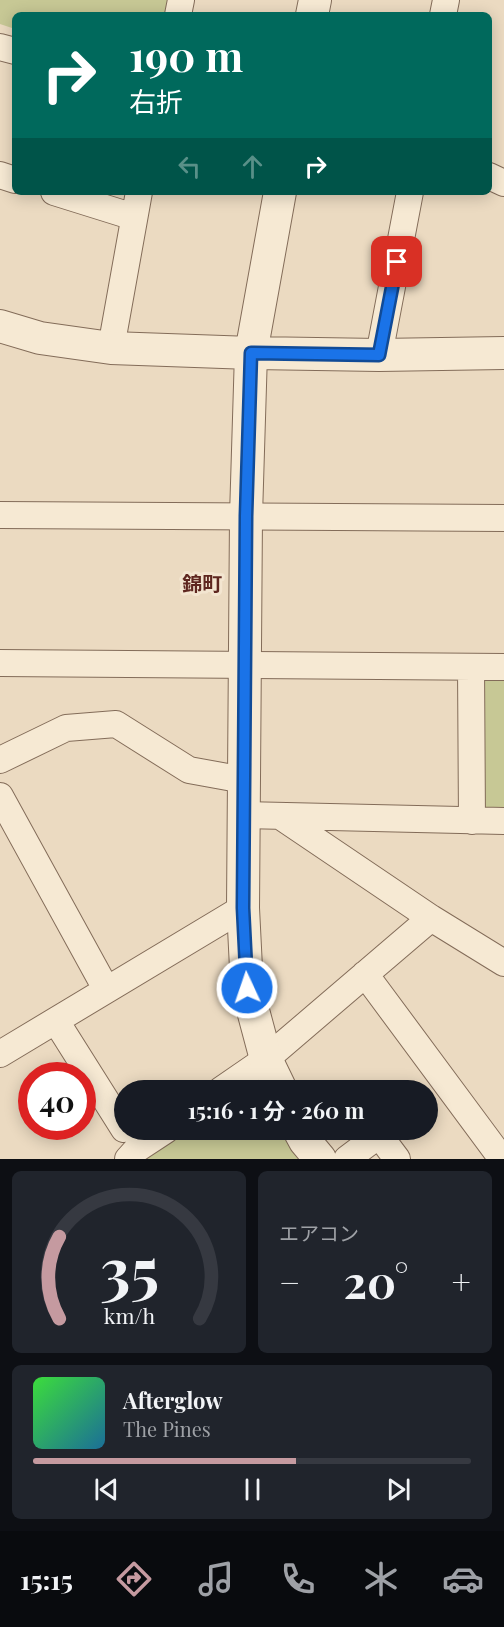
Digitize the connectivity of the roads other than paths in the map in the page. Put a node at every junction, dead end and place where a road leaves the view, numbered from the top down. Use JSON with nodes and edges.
{"nodes":[{"id":1,"x":63,"y":195,"type":"edge"},
{"id":2,"x":139,"y":195,"type":"edge"},
{"id":3,"x":279,"y":195,"type":"edge"},
{"id":4,"x":409,"y":195,"type":"edge"},
{"id":5,"x":134,"y":218,"type":"junction"},
{"id":6,"x":0,"y":326,"type":"edge"},
{"id":7,"x":111,"y":348,"type":"junction"},
{"id":8,"x":251,"y":353,"type":"junction"},
{"id":9,"x":504,"y":353,"type":"edge"},
{"id":10,"x":379,"y":355,"type":"junction"},
{"id":11,"x":0,"y":515,"type":"edge"},
{"id":12,"x":246,"y":516,"type":"junction"},
{"id":13,"x":504,"y":518,"type":"edge"},
{"id":14,"x":0,"y":663,"type":"edge"},
{"id":15,"x":244,"y":664,"type":"junction"},
{"id":16,"x":471,"y":667,"type":"junction"},
{"id":17,"x":504,"y":668,"type":"edge"},
{"id":18,"x":0,"y":760,"type":"edge"},
{"id":19,"x":244,"y":780,"type":"junction"},
{"id":20,"x":0,"y":796,"type":"edge"},
{"id":21,"x":243,"y":815,"type":"junction"},
{"id":22,"x":280,"y":816,"type":"junction"},
{"id":23,"x":472,"y":821,"type":"junction"},
{"id":24,"x":504,"y":821,"type":"edge"},
{"id":25,"x":243,"y":908,"type":"junction"},
{"id":26,"x":431,"y":918,"type":"junction"},
{"id":27,"x":504,"y":963,"type":"edge"},
{"id":28,"x":365,"y":974,"type":"junction"},
{"id":29,"x":106,"y":989,"type":"junction"},
{"id":30,"x":56,"y":1021,"type":"junction"},
{"id":31,"x":1,"y":1052,"type":"edge"},
{"id":32,"x":266,"y":1059,"type":"junction"},
{"id":33,"x":236,"y":1080,"type":"edge"},
{"id":34,"x":276,"y":1080,"type":"edge"},
{"id":35,"x":304,"y":1140,"type":"edge"},
{"id":36,"x":129,"y":1142,"type":"edge"},
{"id":37,"x":320,"y":1159,"type":"edge"},
{"id":38,"x":347,"y":1159,"type":"edge"},
{"id":39,"x":397,"y":1159,"type":"edge"},
{"id":40,"x":502,"y":1159,"type":"edge"}],
"edges":[{"from":1,"to":5,"type":"street"},
{"from":2,"to":5,"type":"street"},
{"from":3,"to":8,"type":"street"},
{"from":4,"to":10,"type":"street"},
{"from":5,"to":7,"type":"street"},
{"from":6,"to":7,"type":"street"},
{"from":7,"to":8,"type":"street"},
{"from":8,"to":10,"type":"street"},
{"from":8,"to":12,"type":"street"},
{"from":9,"to":10,"type":"street"},
{"from":11,"to":12,"type":"street"},
{"from":12,"to":13,"type":"street"},
{"from":12,"to":15,"type":"street"},
{"from":14,"to":15,"type":"street"},
{"from":15,"to":16,"type":"street"},
{"from":15,"to":19,"type":"street"},
{"from":16,"to":17,"type":"street"},
{"from":16,"to":23,"type":"street"},
{"from":18,"to":19,"type":"street"},
{"from":19,"to":21,"type":"street"},
{"from":20,"to":29,"type":"street"},
{"from":21,"to":22,"type":"street"},
{"from":21,"to":25,"type":"street"},
{"from":22,"to":23,"type":"street"},
{"from":22,"to":26,"type":"street"},
{"from":23,"to":24,"type":"street"},
{"from":25,"to":29,"type":"street"},
{"from":25,"to":32,"type":"street"},
{"from":26,"to":27,"type":"street"},
{"from":26,"to":28,"type":"street"},
{"from":28,"to":32,"type":"street"},
{"from":28,"to":40,"type":"street"},
{"from":29,"to":30,"type":"street"},
{"from":30,"to":31,"type":"street"},
{"from":30,"to":36,"type":"street"},
{"from":32,"to":33,"type":"street"},
{"from":32,"to":34,"type":"street"},
{"from":35,"to":37,"type":"street"},
{"from":38,"to":39,"type":"street"}]}
